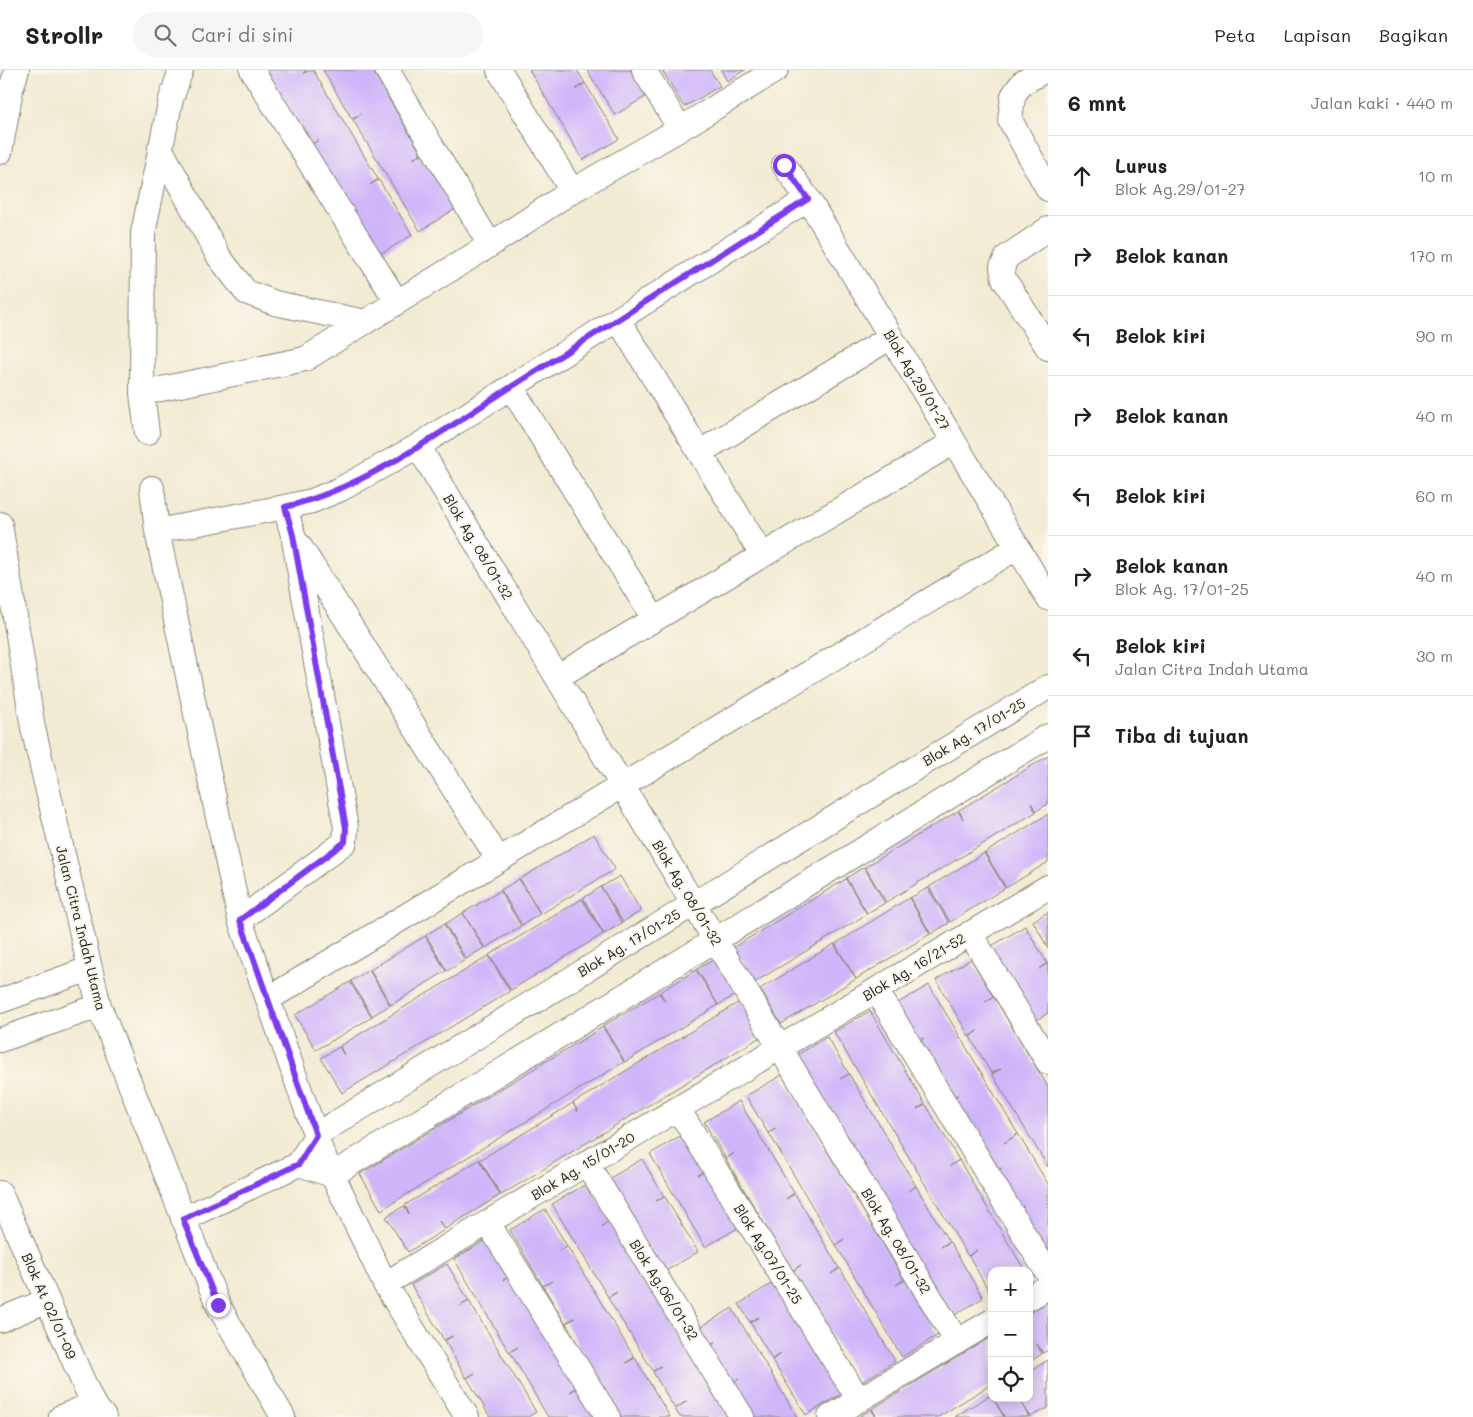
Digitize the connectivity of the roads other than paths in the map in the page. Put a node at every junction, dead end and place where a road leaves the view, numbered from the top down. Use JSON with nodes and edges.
{"nodes":[{"id":1,"x":17,"y":70,"type":"edge"},
{"id":2,"x":181,"y":70,"type":"edge"},
{"id":3,"x":252,"y":70,"type":"edge"},
{"id":4,"x":386,"y":70,"type":"edge"},
{"id":5,"x":499,"y":70,"type":"edge"},
{"id":6,"x":644,"y":70,"type":"edge"},
{"id":7,"x":776,"y":70,"type":"edge"},
{"id":8,"x":1046,"y":70,"type":"edge"},
{"id":9,"x":680,"y":129,"type":"junction"},
{"id":10,"x":160,"y":148,"type":"junction"},
{"id":11,"x":0,"y":152,"type":"edge"},
{"id":12,"x":784,"y":165,"type":"dead end"},
{"id":13,"x":1048,"y":189,"type":"edge"},
{"id":14,"x":572,"y":190,"type":"junction"},
{"id":15,"x":808,"y":199,"type":"junction"},
{"id":16,"x":1048,"y":228,"type":"edge"},
{"id":17,"x":490,"y":245,"type":"junction"},
{"id":18,"x":397,"y":302,"type":"junction"},
{"id":19,"x":618,"y":319,"type":"junction"},
{"id":20,"x":365,"y":322,"type":"junction"},
{"id":21,"x":891,"y":337,"type":"junction"},
{"id":22,"x":1048,"y":348,"type":"edge"},
{"id":23,"x":511,"y":387,"type":"junction"},
{"id":24,"x":142,"y":393,"type":"junction"},
{"id":25,"x":147,"y":433,"type":"dead end"},
{"id":26,"x":954,"y":442,"type":"junction"},
{"id":27,"x":418,"y":446,"type":"junction"},
{"id":28,"x":700,"y":452,"type":"junction"},
{"id":29,"x":152,"y":488,"type":"dead end"},
{"id":30,"x":285,"y":507,"type":"junction"},
{"id":31,"x":0,"y":524,"type":"edge"},
{"id":32,"x":156,"y":531,"type":"junction"},
{"id":33,"x":293,"y":535,"type":"junction"},
{"id":34,"x":1018,"y":548,"type":"junction"},
{"id":35,"x":762,"y":556,"type":"junction"},
{"id":36,"x":1048,"y":598,"type":"edge"},
{"id":37,"x":654,"y":619,"type":"junction"},
{"id":38,"x":557,"y":677,"type":"junction"},
{"id":39,"x":1048,"y":688,"type":"edge"},
{"id":40,"x":1048,"y":736,"type":"edge"},
{"id":41,"x":622,"y":786,"type":"junction"},
{"id":42,"x":499,"y":860,"type":"junction"},
{"id":43,"x":1048,"y":887,"type":"edge"},
{"id":44,"x":694,"y":904,"type":"junction"},
{"id":45,"x":240,"y":920,"type":"junction"},
{"id":46,"x":970,"y":933,"type":"junction"},
{"id":47,"x":715,"y":940,"type":"junction"},
{"id":48,"x":89,"y":969,"type":"junction"},
{"id":49,"x":876,"y":990,"type":"junction"},
{"id":50,"x":268,"y":999,"type":"junction"},
{"id":51,"x":0,"y":1001,"type":"edge"},
{"id":52,"x":99,"y":1006,"type":"junction"},
{"id":53,"x":0,"y":1040,"type":"edge"},
{"id":54,"x":780,"y":1047,"type":"junction"},
{"id":55,"x":1048,"y":1062,"type":"edge"},
{"id":56,"x":678,"y":1109,"type":"junction"},
{"id":57,"x":316,"y":1135,"type":"junction"},
{"id":58,"x":299,"y":1164,"type":"junction"},
{"id":59,"x":587,"y":1164,"type":"junction"},
{"id":60,"x":332,"y":1175,"type":"junction"},
{"id":61,"x":0,"y":1193,"type":"edge"},
{"id":62,"x":183,"y":1219,"type":"junction"},
{"id":63,"x":488,"y":1223,"type":"junction"},
{"id":64,"x":1048,"y":1274,"type":"edge"},
{"id":65,"x":385,"y":1284,"type":"junction"},
{"id":66,"x":1048,"y":1287,"type":"edge"},
{"id":67,"x":1033,"y":1296,"type":"edge"},
{"id":68,"x":46,"y":1300,"type":"junction"},
{"id":69,"x":0,"y":1320,"type":"edge"},
{"id":70,"x":988,"y":1323,"type":"edge"},
{"id":71,"x":957,"y":1342,"type":"junction"},
{"id":72,"x":859,"y":1400,"type":"junction"},
{"id":73,"x":98,"y":1410,"type":"edge"},
{"id":74,"x":61,"y":1417,"type":"edge"},
{"id":75,"x":283,"y":1417,"type":"edge"},
{"id":76,"x":467,"y":1417,"type":"edge"},
{"id":77,"x":608,"y":1417,"type":"edge"},
{"id":78,"x":742,"y":1417,"type":"edge"},
{"id":79,"x":830,"y":1417,"type":"edge"}],
"edges":[{"from":1,"to":11,"type":"street"},
{"from":2,"to":10,"type":"street"},
{"from":3,"to":18,"type":"street"},
{"from":4,"to":17,"type":"street"},
{"from":5,"to":14,"type":"street"},
{"from":6,"to":9,"type":"street"},
{"from":7,"to":9,"type":"street"},
{"from":8,"to":13,"type":"street"},
{"from":9,"to":14,"type":"street"},
{"from":10,"to":20,"type":"street"},
{"from":10,"to":24,"type":"street"},
{"from":12,"to":15,"type":"street","name":"Blok Ag.29/01-27"},
{"from":14,"to":17,"type":"street"},
{"from":15,"to":19,"type":"street"},
{"from":15,"to":21,"type":"street","name":"Blok Ag.29/01-27"},
{"from":16,"to":22,"type":"street"},
{"from":17,"to":18,"type":"street"},
{"from":18,"to":20,"type":"street"},
{"from":19,"to":23,"type":"street"},
{"from":19,"to":28,"type":"street"},
{"from":20,"to":24,"type":"street"},
{"from":21,"to":26,"type":"street","name":"Blok Ag.29/01-27"},
{"from":21,"to":28,"type":"street"},
{"from":23,"to":27,"type":"street"},
{"from":23,"to":37,"type":"street"},
{"from":24,"to":25,"type":"street"},
{"from":26,"to":34,"type":"street","name":"Blok Ag.29/01-27"},
{"from":26,"to":35,"type":"street"},
{"from":27,"to":30,"type":"street"},
{"from":27,"to":38,"type":"street","name":"Blok Ag. 08/01-32"},
{"from":28,"to":35,"type":"street"},
{"from":29,"to":32,"type":"street"},
{"from":30,"to":32,"type":"street"},
{"from":30,"to":33,"type":"street"},
{"from":31,"to":48,"type":"street","name":"Jalan Citra Indah Utama"},
{"from":32,"to":45,"type":"street"},
{"from":33,"to":42,"type":"street"},
{"from":33,"to":45,"type":"street"},
{"from":34,"to":36,"type":"street","name":"Blok Ag.29/01-27"},
{"from":34,"to":41,"type":"street"},
{"from":35,"to":37,"type":"street"},
{"from":37,"to":38,"type":"street"},
{"from":38,"to":41,"type":"street","name":"Blok Ag. 08/01-32"},
{"from":39,"to":44,"type":"street","name":"Blok Ag. 17/01-25"},
{"from":40,"to":47,"type":"street"},
{"from":41,"to":42,"type":"street"},
{"from":41,"to":44,"type":"street","name":"Blok Ag. 08/01-32"},
{"from":42,"to":50,"type":"street"},
{"from":43,"to":46,"type":"street","name":"Blok Ag. 16/21-52"},
{"from":44,"to":47,"type":"street","name":"Blok Ag. 08/01-32"},
{"from":44,"to":57,"type":"street","name":"Blok Ag. 17/01-25"},
{"from":45,"to":50,"type":"street"},
{"from":46,"to":49,"type":"street","name":"Blok Ag. 16/21-52"},
{"from":46,"to":55,"type":"street"},
{"from":47,"to":54,"type":"street","name":"Blok Ag. 08/01-32"},
{"from":47,"to":60,"type":"street"},
{"from":48,"to":51,"type":"street"},
{"from":48,"to":52,"type":"street","name":"Jalan Citra Indah Utama"},
{"from":49,"to":54,"type":"street","name":"Blok Ag. 16/21-52"},
{"from":49,"to":64,"type":"street"},
{"from":50,"to":57,"type":"street"},
{"from":52,"to":53,"type":"street"},
{"from":52,"to":62,"type":"street","name":"Jalan Citra Indah Utama"},
{"from":54,"to":56,"type":"street","name":"Blok Ag. 15/01-20"},
{"from":54,"to":71,"type":"street","name":"Blok Ag. 08/01-32"},
{"from":56,"to":59,"type":"street","name":"Blok Ag. 15/01-20"},
{"from":56,"to":72,"type":"street","name":"Blok Ag.07/01-25"},
{"from":57,"to":58,"type":"street","name":"Blok Ag. 17/01-25"},
{"from":57,"to":60,"type":"street"},
{"from":58,"to":60,"type":"street"},
{"from":58,"to":62,"type":"street"},
{"from":59,"to":63,"type":"street","name":"Blok Ag. 15/01-20"},
{"from":59,"to":78,"type":"street","name":"Blok Ag.06/01-32"},
{"from":60,"to":65,"type":"street"},
{"from":61,"to":68,"type":"street","name":"Blok At 02/01-09"},
{"from":62,"to":75,"type":"street","name":"Jalan Citra Indah Utama"},
{"from":63,"to":65,"type":"street","name":"Blok Ag. 15/01-20"},
{"from":63,"to":77,"type":"street"},
{"from":65,"to":76,"type":"street"},
{"from":66,"to":67,"type":"street"},
{"from":68,"to":69,"type":"street"},
{"from":68,"to":73,"type":"street","name":"Blok At 02/01-09"},
{"from":70,"to":71,"type":"street"},
{"from":71,"to":72,"type":"street"},
{"from":72,"to":79,"type":"street"},
{"from":73,"to":74,"type":"street"}]}
